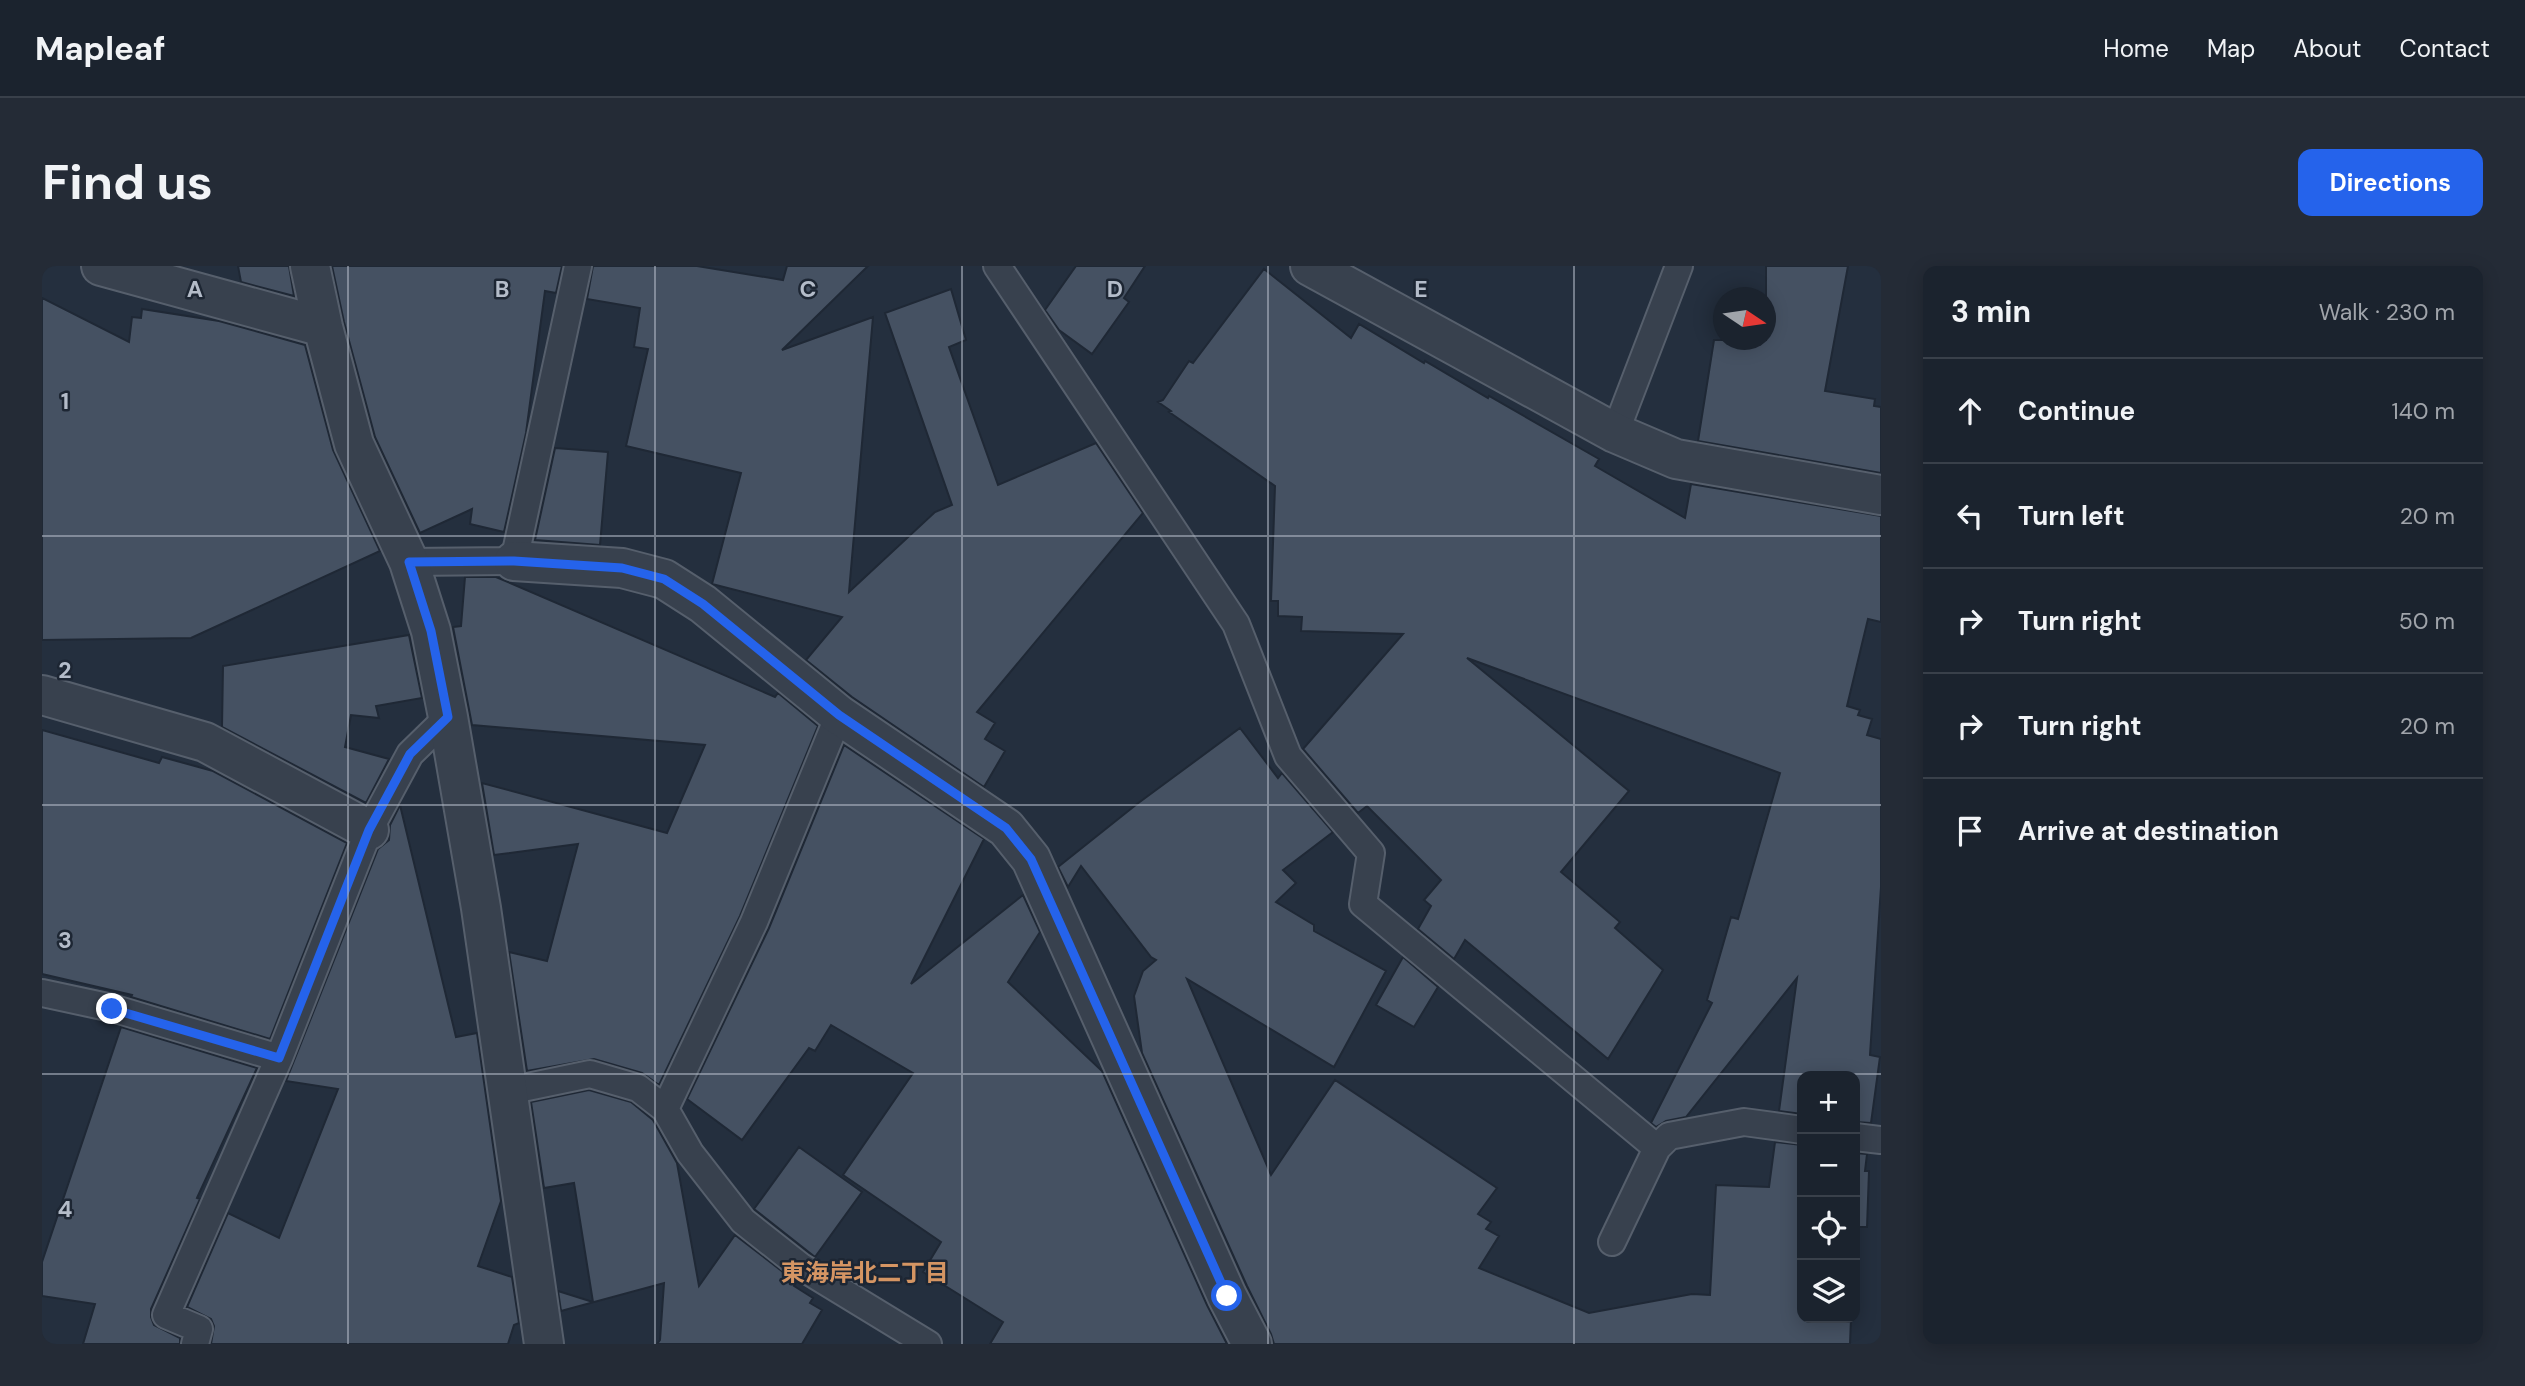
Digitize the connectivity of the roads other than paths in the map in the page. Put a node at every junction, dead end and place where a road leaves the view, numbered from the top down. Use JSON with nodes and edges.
{"nodes":[{"id":1,"x":101,"y":266,"type":"edge"},
{"id":2,"x":310,"y":266,"type":"edge"},
{"id":3,"x":578,"y":266,"type":"edge"},
{"id":4,"x":998,"y":266,"type":"edge"},
{"id":5,"x":1310,"y":266,"type":"edge"},
{"id":6,"x":1679,"y":266,"type":"edge"},
{"id":7,"x":323,"y":327,"type":"junction"},
{"id":8,"x":1615,"y":433,"type":"junction"},
{"id":9,"x":1881,"y":495,"type":"edge"},
{"id":10,"x":514,"y":561,"type":"junction"},
{"id":11,"x":409,"y":562,"type":"junction"},
{"id":12,"x":42,"y":695,"type":"edge"},
{"id":13,"x":839,"y":715,"type":"junction"},
{"id":14,"x":448,"y":717,"type":"junction"},
{"id":15,"x":369,"y":830,"type":"junction"},
{"id":16,"x":42,"y":993,"type":"edge"},
{"id":17,"x":279,"y":1058,"type":"junction"},
{"id":18,"x":508,"y":1091,"type":"junction"},
{"id":19,"x":665,"y":1109,"type":"junction"},
{"id":20,"x":1797,"y":1129,"type":"edge"},
{"id":21,"x":1860,"y":1138,"type":"edge"},
{"id":22,"x":1881,"y":1140,"type":"edge"},
{"id":23,"x":1657,"y":1148,"type":"junction"},
{"id":24,"x":1612,"y":1242,"type":"dead end"},
{"id":25,"x":195,"y":1344,"type":"edge"},
{"id":26,"x":544,"y":1344,"type":"edge"},
{"id":27,"x":928,"y":1344,"type":"edge"},
{"id":28,"x":1252,"y":1344,"type":"edge"}],
"edges":[{"from":1,"to":7,"type":"street"},
{"from":2,"to":7,"type":"street"},
{"from":3,"to":10,"type":"lane"},
{"from":4,"to":23,"type":"lane"},
{"from":5,"to":8,"type":"street"},
{"from":6,"to":8,"type":"lane"},
{"from":7,"to":11,"type":"street"},
{"from":8,"to":9,"type":"street"},
{"from":10,"to":11,"type":"lane"},
{"from":10,"to":13,"type":"street"},
{"from":11,"to":14,"type":"street"},
{"from":12,"to":15,"type":"street"},
{"from":13,"to":19,"type":"lane"},
{"from":13,"to":28,"type":"street"},
{"from":14,"to":15,"type":"lane"},
{"from":14,"to":18,"type":"street"},
{"from":15,"to":17,"type":"lane"},
{"from":16,"to":17,"type":"lane"},
{"from":17,"to":25,"type":"lane"},
{"from":18,"to":19,"type":"lane"},
{"from":18,"to":26,"type":"street"},
{"from":19,"to":27,"type":"lane"},
{"from":20,"to":23,"type":"lane"},
{"from":21,"to":22,"type":"lane"},
{"from":23,"to":24,"type":"lane"}]}
